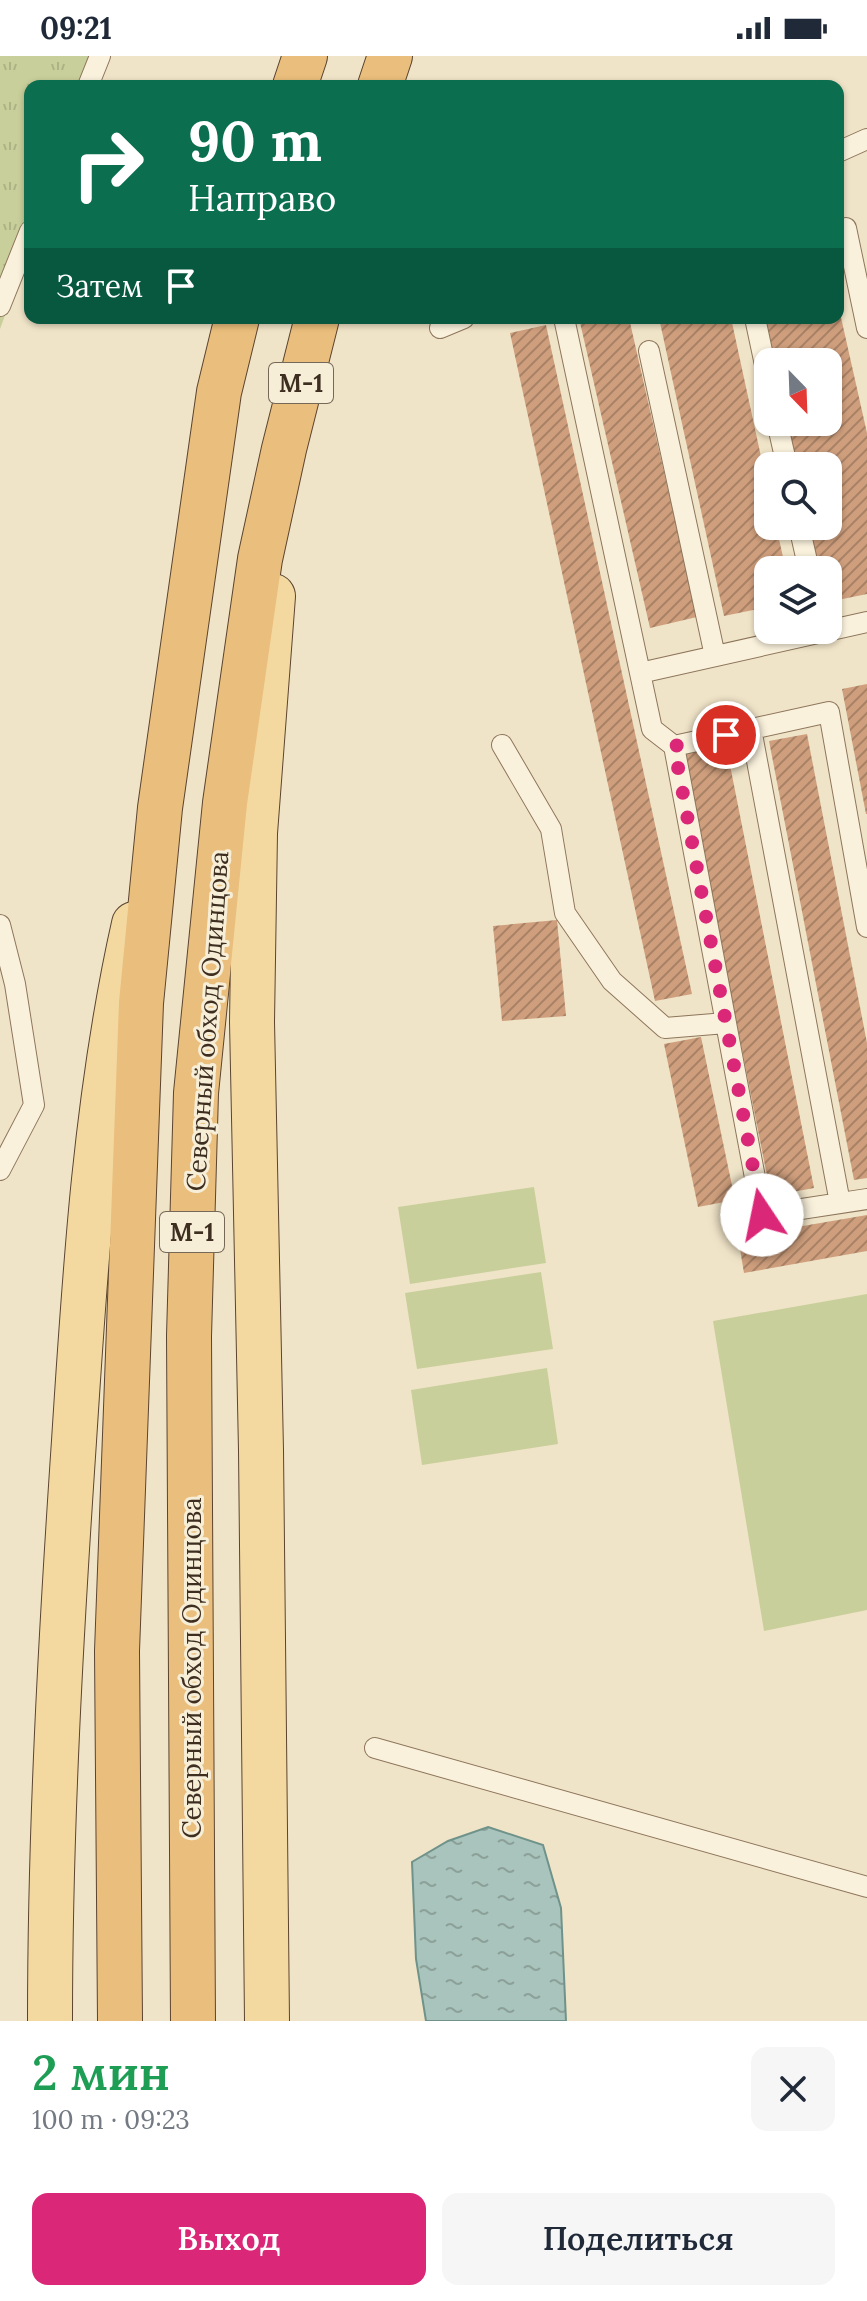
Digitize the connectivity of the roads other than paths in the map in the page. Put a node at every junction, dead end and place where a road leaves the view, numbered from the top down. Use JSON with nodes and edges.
{"nodes":[{"id":1,"x":100,"y":56,"type":"edge"},
{"id":2,"x":305,"y":56,"type":"edge"},
{"id":3,"x":390,"y":56,"type":"edge"},
{"id":4,"x":90,"y":80,"type":"edge"},
{"id":5,"x":297,"y":80,"type":"edge"},
{"id":6,"x":382,"y":80,"type":"edge"},
{"id":7,"x":867,"y":139,"type":"edge"},
{"id":8,"x":844,"y":149,"type":"edge"},
{"id":9,"x":846,"y":228,"type":"dead end"},
{"id":10,"x":24,"y":246,"type":"edge"},
{"id":11,"x":0,"y":306,"type":"edge"},
{"id":12,"x":236,"y":324,"type":"edge"},
{"id":13,"x":315,"y":324,"type":"edge"},
{"id":14,"x":450,"y":324,"type":"edge"},
{"id":15,"x":565,"y":324,"type":"edge"},
{"id":16,"x":756,"y":324,"type":"edge"},
{"id":17,"x":440,"y":328,"type":"dead end"},
{"id":18,"x":867,"y":328,"type":"edge"},
{"id":19,"x":761,"y":348,"type":"edge"},
{"id":20,"x":649,"y":351,"type":"dead end"},
{"id":21,"x":284,"y":449,"type":"junction"},
{"id":22,"x":867,"y":622,"type":"edge"},
{"id":23,"x":842,"y":627,"type":"edge"},
{"id":24,"x":766,"y":644,"type":"edge"},
{"id":25,"x":715,"y":656,"type":"junction"},
{"id":26,"x":640,"y":673,"type":"junction"},
{"id":27,"x":751,"y":729,"type":"junction"},
{"id":28,"x":502,"y":745,"type":"dead end"},
{"id":29,"x":674,"y":746,"type":"junction"},
{"id":30,"x":160,"y":808,"type":"junction"},
{"id":31,"x":0,"y":925,"type":"edge"},
{"id":32,"x":867,"y":927,"type":"edge"},
{"id":33,"x":726,"y":1023,"type":"junction"},
{"id":34,"x":0,"y":1170,"type":"edge"},
{"id":35,"x":867,"y":1199,"type":"edge"},
{"id":36,"x":840,"y":1203,"type":"junction"},
{"id":37,"x":375,"y":1748,"type":"dead end"},
{"id":38,"x":867,"y":1887,"type":"edge"},
{"id":39,"x":50,"y":2021,"type":"edge"},
{"id":40,"x":120,"y":2021,"type":"edge"},
{"id":41,"x":193,"y":2021,"type":"edge"},
{"id":42,"x":267,"y":2021,"type":"edge"}],
"edges":[{"from":1,"to":4,"type":"lane"},
{"from":2,"to":5,"type":"highway"},
{"from":3,"to":6,"type":"highway"},
{"from":7,"to":8,"type":"lane"},
{"from":9,"to":18,"type":"lane"},
{"from":10,"to":11,"type":"lane"},
{"from":12,"to":30,"type":"highway","number":"М-1"},
{"from":13,"to":21,"type":"highway","name":"Северный обход Одинцова","number":"М-1"},
{"from":14,"to":17,"type":"lane"},
{"from":15,"to":26,"type":"lane"},
{"from":16,"to":19,"type":"lane"},
{"from":20,"to":25,"type":"lane"},
{"from":21,"to":41,"type":"highway","name":"Северный обход Одинцова","number":"М-1"},
{"from":21,"to":42,"type":"main road"},
{"from":22,"to":23,"type":"lane"},
{"from":24,"to":25,"type":"lane"},
{"from":25,"to":26,"type":"lane"},
{"from":26,"to":29,"type":"lane"},
{"from":27,"to":29,"type":"lane"},
{"from":27,"to":32,"type":"lane"},
{"from":27,"to":36,"type":"lane"},
{"from":28,"to":33,"type":"lane"},
{"from":29,"to":33,"type":"lane"},
{"from":30,"to":39,"type":"main road"},
{"from":30,"to":40,"type":"highway","number":"М-1"},
{"from":31,"to":34,"type":"lane"},
{"from":33,"to":36,"type":"lane"},
{"from":35,"to":36,"type":"lane"},
{"from":37,"to":38,"type":"lane"}]}
